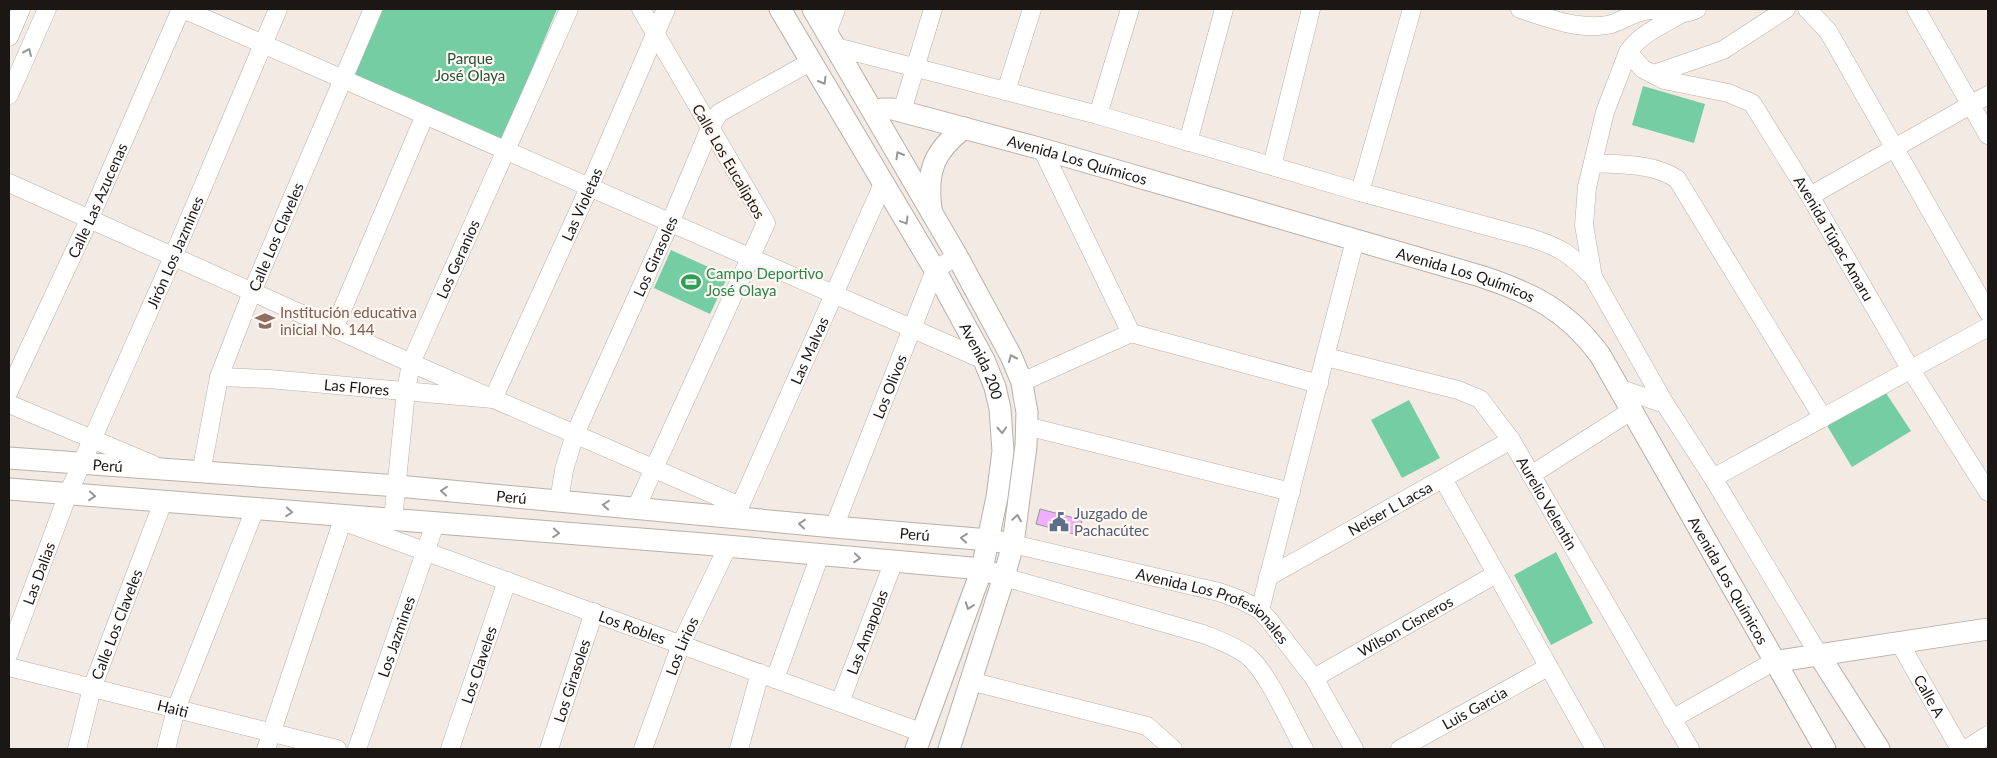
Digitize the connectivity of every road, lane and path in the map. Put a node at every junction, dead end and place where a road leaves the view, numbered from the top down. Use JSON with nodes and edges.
{"nodes":[{"id":1,"x":21,"y":9,"type":"edge"},
{"id":2,"x":47,"y":9,"type":"edge"},
{"id":3,"x":182,"y":9,"type":"edge"},
{"id":4,"x":278,"y":9,"type":"edge"},
{"id":5,"x":373,"y":9,"type":"edge"},
{"id":6,"x":568,"y":9,"type":"edge"},
{"id":7,"x":641,"y":9,"type":"edge"},
{"id":8,"x":666,"y":9,"type":"edge"},
{"id":9,"x":780,"y":9,"type":"edge"},
{"id":10,"x":813,"y":9,"type":"edge"},
{"id":11,"x":836,"y":9,"type":"edge"},
{"id":12,"x":933,"y":9,"type":"edge"},
{"id":13,"x":1032,"y":9,"type":"edge"},
{"id":14,"x":1130,"y":9,"type":"edge"},
{"id":15,"x":1224,"y":9,"type":"edge"},
{"id":16,"x":1311,"y":9,"type":"edge"},
{"id":17,"x":1412,"y":9,"type":"edge"},
{"id":18,"x":1520,"y":9,"type":"edge"},
{"id":19,"x":1786,"y":9,"type":"edge"},
{"id":20,"x":1807,"y":9,"type":"edge"},
{"id":21,"x":1916,"y":9,"type":"edge"},
{"id":22,"x":1689,"y":12,"type":"edge"},
{"id":23,"x":655,"y":33,"type":"junction"},
{"id":24,"x":9,"y":37,"type":"edge"},
{"id":25,"x":831,"y":40,"type":"junction"},
{"id":26,"x":262,"y":44,"type":"junction"},
{"id":27,"x":1628,"y":52,"type":"junction"},
{"id":28,"x":812,"y":60,"type":"junction"},
{"id":29,"x":915,"y":68,"type":"junction"},
{"id":30,"x":1654,"y":74,"type":"junction"},
{"id":31,"x":343,"y":79,"type":"junction"},
{"id":32,"x":1006,"y":91,"type":"junction"},
{"id":33,"x":9,"y":95,"type":"edge"},
{"id":34,"x":1988,"y":95,"type":"edge"},
{"id":35,"x":1971,"y":105,"type":"junction"},
{"id":36,"x":902,"y":111,"type":"junction"},
{"id":37,"x":876,"y":114,"type":"junction"},
{"id":38,"x":425,"y":115,"type":"junction"},
{"id":39,"x":1098,"y":116,"type":"junction"},
{"id":40,"x":710,"y":128,"type":"junction"},
{"id":41,"x":964,"y":128,"type":"junction"},
{"id":42,"x":1988,"y":135,"type":"edge"},
{"id":43,"x":1188,"y":142,"type":"junction"},
{"id":44,"x":1042,"y":149,"type":"junction"},
{"id":45,"x":1895,"y":149,"type":"junction"},
{"id":46,"x":506,"y":151,"type":"junction"},
{"id":47,"x":1593,"y":163,"type":"junction"},
{"id":48,"x":1272,"y":166,"type":"junction"},
{"id":49,"x":9,"y":183,"type":"edge"},
{"id":50,"x":883,"y":184,"type":"junction"},
{"id":51,"x":589,"y":188,"type":"junction"},
{"id":52,"x":1360,"y":192,"type":"junction"},
{"id":53,"x":1810,"y":196,"type":"junction"},
{"id":54,"x":931,"y":212,"type":"junction"},
{"id":55,"x":89,"y":220,"type":"junction"},
{"id":56,"x":670,"y":223,"type":"junction"},
{"id":57,"x":1355,"y":240,"type":"junction"},
{"id":58,"x":957,"y":256,"type":"junction"},
{"id":59,"x":173,"y":257,"type":"junction"},
{"id":60,"x":750,"y":258,"type":"junction"},
{"id":61,"x":935,"y":270,"type":"junction"},
{"id":62,"x":1593,"y":277,"type":"junction"},
{"id":63,"x":252,"y":292,"type":"junction"},
{"id":64,"x":833,"y":295,"type":"junction"},
{"id":65,"x":1988,"y":312,"type":"edge"},
{"id":66,"x":1988,"y":327,"type":"edge"},
{"id":67,"x":334,"y":329,"type":"junction"},
{"id":68,"x":912,"y":329,"type":"junction"},
{"id":69,"x":1131,"y":333,"type":"junction"},
{"id":70,"x":1326,"y":357,"type":"junction"},
{"id":71,"x":984,"y":360,"type":"junction"},
{"id":72,"x":411,"y":363,"type":"junction"},
{"id":73,"x":1911,"y":370,"type":"junction"},
{"id":74,"x":219,"y":377,"type":"junction"},
{"id":75,"x":1022,"y":382,"type":"junction"},
{"id":76,"x":1319,"y":384,"type":"junction"},
{"id":77,"x":1618,"y":388,"type":"junction"},
{"id":78,"x":9,"y":391,"type":"edge"},
{"id":79,"x":406,"y":392,"type":"junction"},
{"id":80,"x":493,"y":399,"type":"junction"},
{"id":81,"x":9,"y":404,"type":"edge"},
{"id":82,"x":1665,"y":404,"type":"junction"},
{"id":83,"x":1631,"y":411,"type":"junction"},
{"id":84,"x":1823,"y":418,"type":"junction"},
{"id":85,"x":1026,"y":426,"type":"junction"},
{"id":86,"x":575,"y":434,"type":"junction"},
{"id":87,"x":92,"y":439,"type":"junction"},
{"id":88,"x":1511,"y":440,"type":"junction"},
{"id":89,"x":9,"y":458,"type":"edge"},
{"id":90,"x":82,"y":463,"type":"junction"},
{"id":91,"x":654,"y":468,"type":"junction"},
{"id":92,"x":164,"y":469,"type":"junction"},
{"id":93,"x":201,"y":473,"type":"junction"},
{"id":94,"x":1531,"y":475,"type":"junction"},
{"id":95,"x":1714,"y":478,"type":"junction"},
{"id":96,"x":1443,"y":479,"type":"junction"},
{"id":97,"x":398,"y":486,"type":"junction"},
{"id":98,"x":9,"y":489,"type":"edge"},
{"id":99,"x":1290,"y":492,"type":"junction"},
{"id":100,"x":1988,"y":492,"type":"edge"},
{"id":101,"x":68,"y":494,"type":"junction"},
{"id":102,"x":527,"y":498,"type":"junction"},
{"id":103,"x":558,"y":501,"type":"junction"},
{"id":104,"x":163,"y":502,"type":"junction"},
{"id":105,"x":636,"y":508,"type":"junction"},
{"id":106,"x":255,"y":509,"type":"junction"},
{"id":107,"x":737,"y":512,"type":"junction"},
{"id":108,"x":343,"y":518,"type":"junction"},
{"id":109,"x":393,"y":520,"type":"junction"},
{"id":110,"x":435,"y":524,"type":"junction"},
{"id":111,"x":834,"y":527,"type":"junction"},
{"id":112,"x":525,"y":530,"type":"junction"},
{"id":113,"x":989,"y":540,"type":"junction"},
{"id":114,"x":1013,"y":544,"type":"junction"},
{"id":115,"x":728,"y":546,"type":"junction"},
{"id":116,"x":426,"y":551,"type":"junction"},
{"id":117,"x":820,"y":554,"type":"junction"},
{"id":118,"x":894,"y":561,"type":"junction"},
{"id":119,"x":982,"y":570,"type":"junction"},
{"id":120,"x":1496,"y":574,"type":"junction"},
{"id":121,"x":1004,"y":577,"type":"junction"},
{"id":122,"x":1268,"y":577,"type":"junction"},
{"id":123,"x":507,"y":581,"type":"junction"},
{"id":124,"x":1260,"y":610,"type":"junction"},
{"id":125,"x":594,"y":612,"type":"junction"},
{"id":126,"x":1988,"y":629,"type":"edge"},
{"id":127,"x":1899,"y":642,"type":"junction"},
{"id":128,"x":681,"y":644,"type":"junction"},
{"id":129,"x":9,"y":653,"type":"edge"},
{"id":130,"x":1819,"y":655,"type":"junction"},
{"id":131,"x":1774,"y":662,"type":"junction"},
{"id":132,"x":9,"y":667,"type":"edge"},
{"id":133,"x":1548,"y":667,"type":"junction"},
{"id":134,"x":767,"y":676,"type":"junction"},
{"id":135,"x":1314,"y":678,"type":"junction"},
{"id":136,"x":970,"y":681,"type":"junction"},
{"id":137,"x":92,"y":688,"type":"junction"},
{"id":138,"x":840,"y":702,"type":"junction"},
{"id":139,"x":176,"y":709,"type":"junction"},
{"id":140,"x":1672,"y":719,"type":"junction"},
{"id":141,"x":1988,"y":735,"type":"edge"},
{"id":142,"x":920,"y":741,"type":"edge"},
{"id":143,"x":268,"y":742,"type":"edge"},
{"id":144,"x":77,"y":749,"type":"edge"},
{"id":145,"x":166,"y":749,"type":"edge"},
{"id":146,"x":337,"y":749,"type":"edge"},
{"id":147,"x":357,"y":749,"type":"edge"},
{"id":148,"x":450,"y":749,"type":"edge"},
{"id":149,"x":549,"y":749,"type":"edge"},
{"id":150,"x":643,"y":749,"type":"edge"},
{"id":151,"x":739,"y":749,"type":"edge"},
{"id":152,"x":950,"y":749,"type":"edge"},
{"id":153,"x":1173,"y":749,"type":"edge"},
{"id":154,"x":1304,"y":749,"type":"edge"},
{"id":155,"x":1354,"y":749,"type":"edge"},
{"id":156,"x":1400,"y":749,"type":"edge"},
{"id":157,"x":1595,"y":749,"type":"edge"},
{"id":158,"x":1690,"y":749,"type":"edge"},
{"id":159,"x":1825,"y":749,"type":"edge"},
{"id":160,"x":1879,"y":749,"type":"edge"},
{"id":161,"x":1960,"y":749,"type":"edge"},
{"id":162,"x":1966,"y":749,"type":"edge"}],
"edges":[{"from":1,"to":24,"type":"street"},
{"from":33,"to":2,"type":"street","one_way":true},
{"from":3,"to":26,"type":"street"},
{"from":3,"to":55,"type":"street","name":"Calle Las Azucenas"},
{"from":4,"to":26,"type":"street","name":"Jirón Los Jazmines"},
{"from":5,"to":31,"type":"street","name":"Calle Los Claveles"},
{"from":6,"to":46,"type":"street","name":"Los Geranios"},
{"from":7,"to":23,"type":"street","name":"Calle Los Eucaliptos"},
{"from":8,"to":23,"type":"street","name":"Las Violetas"},
{"from":9,"to":28,"type":"main road","name":"Avenida 200"},
{"from":10,"to":25,"type":"main road","name":"Avenida 200"},
{"from":11,"to":25,"type":"street"},
{"from":12,"to":29,"type":"street"},
{"from":13,"to":32,"type":"street"},
{"from":14,"to":39,"type":"street"},
{"from":15,"to":43,"type":"street"},
{"from":16,"to":48,"type":"street"},
{"from":17,"to":52,"type":"street"},
{"from":18,"to":22,"type":"street"},
{"from":19,"to":30,"type":"street"},
{"from":20,"to":45,"type":"street"},
{"from":21,"to":35,"type":"street"},
{"from":22,"to":27,"type":"street"},
{"from":23,"to":40,"type":"street","name":"Calle Los Eucaliptos"},
{"from":23,"to":51,"type":"street","name":"Las Violetas"},
{"from":25,"to":29,"type":"street"},
{"from":25,"to":37,"type":"main road","name":"Avenida 200"},
{"from":26,"to":31,"type":"street"},
{"from":26,"to":59,"type":"street","name":"Jirón Los Jazmines"},
{"from":27,"to":30,"type":"street","name":"Avenida Túpac Amaru"},
{"from":27,"to":47,"type":"street"},
{"from":28,"to":40,"type":"street","name":"Los Girasoles"},
{"from":28,"to":50,"type":"main road","name":"Avenida 200","one_way":true},
{"from":29,"to":32,"type":"street"},
{"from":29,"to":36,"type":"street"},
{"from":30,"to":53,"type":"street","name":"Avenida Túpac Amaru"},
{"from":31,"to":38,"type":"street"},
{"from":31,"to":63,"type":"street","name":"Calle Los Claveles"},
{"from":32,"to":39,"type":"street"},
{"from":34,"to":35,"type":"street"},
{"from":35,"to":42,"type":"street"},
{"from":35,"to":45,"type":"street"},
{"from":36,"to":37,"type":"main road","name":"Avenida Los Químicos"},
{"from":36,"to":41,"type":"main road","name":"Avenida Los Químicos"},
{"from":54,"to":37,"type":"main road","name":"Avenida 200","one_way":true},
{"from":38,"to":46,"type":"street"},
{"from":38,"to":67,"type":"street"},
{"from":39,"to":43,"type":"street"},
{"from":40,"to":56,"type":"street","name":"Los Girasoles"},
{"from":40,"to":60,"type":"street","name":"Calle Los Eucaliptos"},
{"from":41,"to":44,"type":"main road","name":"Avenida Los Químicos"},
{"from":41,"to":54,"type":"main road"},
{"from":43,"to":48,"type":"street"},
{"from":44,"to":57,"type":"main road","name":"Avenida Los Químicos"},
{"from":44,"to":69,"type":"street"},
{"from":45,"to":53,"type":"street"},
{"from":45,"to":65,"type":"street"},
{"from":46,"to":51,"type":"street"},
{"from":46,"to":72,"type":"street","name":"Los Geranios"},
{"from":47,"to":62,"type":"street"},
{"from":47,"to":84,"type":"street"},
{"from":48,"to":52,"type":"street"},
{"from":49,"to":55,"type":"street"},
{"from":50,"to":61,"type":"main road","name":"Avenida 200","one_way":true},
{"from":50,"to":64,"type":"street","name":"Las Malvas"},
{"from":51,"to":56,"type":"street"},
{"from":51,"to":80,"type":"street","name":"Las Violetas"},
{"from":52,"to":62,"type":"street"},
{"from":53,"to":73,"type":"street","name":"Avenida Túpac Amaru"},
{"from":54,"to":58,"type":"main road","name":"Avenida 200"},
{"from":55,"to":59,"type":"street"},
{"from":55,"to":78,"type":"street","name":"Calle Las Azucenas"},
{"from":56,"to":60,"type":"street"},
{"from":56,"to":86,"type":"street","name":"Los Girasoles"},
{"from":57,"to":70,"type":"street"},
{"from":57,"to":77,"type":"main road","name":"Avenida Los Químicos"},
{"from":58,"to":61,"type":"street"},
{"from":75,"to":58,"type":"main road","name":"Avenida 200","one_way":true},
{"from":59,"to":63,"type":"street"},
{"from":59,"to":87,"type":"street","name":"Jirón Los Jazmines"},
{"from":60,"to":64,"type":"street"},
{"from":60,"to":91,"type":"street","name":"Calle Los Eucaliptos"},
{"from":61,"to":68,"type":"street","name":"Los Olivos"},
{"from":61,"to":71,"type":"main road","name":"Avenida 200"},
{"from":62,"to":82,"type":"street"},
{"from":63,"to":67,"type":"street"},
{"from":63,"to":74,"type":"street","name":"Calle Los Claveles"},
{"from":64,"to":68,"type":"street"},
{"from":64,"to":107,"type":"street","name":"Las Malvas"},
{"from":66,"to":73,"type":"street"},
{"from":67,"to":72,"type":"street"},
{"from":68,"to":71,"type":"street"},
{"from":68,"to":111,"type":"street","name":"Los Olivos"},
{"from":69,"to":75,"type":"street"},
{"from":69,"to":76,"type":"street"},
{"from":70,"to":76,"type":"street"},
{"from":70,"to":88,"type":"street","name":"Aurelio Velentin"},
{"from":71,"to":113,"type":"main road","name":"Avenida 200","one_way":true},
{"from":72,"to":79,"type":"street","name":"Los Geranios"},
{"from":72,"to":80,"type":"street"},
{"from":73,"to":84,"type":"street"},
{"from":73,"to":100,"type":"street","name":"Avenida Túpac Amaru"},
{"from":74,"to":79,"type":"street","name":"Las Flores"},
{"from":74,"to":93,"type":"street","name":"Calle Los Claveles"},
{"from":75,"to":85,"type":"main road","name":"Avenida 200"},
{"from":76,"to":99,"type":"street"},
{"from":77,"to":82,"type":"street"},
{"from":77,"to":83,"type":"main road","name":"Avenida Los Químicos"},
{"from":79,"to":80,"type":"street","name":"Las Flores"},
{"from":79,"to":97,"type":"street","name":"Los Geranios"},
{"from":80,"to":86,"type":"street"},
{"from":81,"to":87,"type":"street"},
{"from":82,"to":95,"type":"street"},
{"from":83,"to":94,"type":"street"},
{"from":83,"to":131,"type":"main road","name":"Avenida Los Químicos"},
{"from":84,"to":95,"type":"street"},
{"from":85,"to":99,"type":"street"},
{"from":114,"to":85,"type":"main road","name":"Avenida 200","one_way":true},
{"from":86,"to":91,"type":"street"},
{"from":86,"to":103,"type":"street","name":"Los Girasoles"},
{"from":87,"to":90,"type":"street","name":"Jirón Los Jazmines"},
{"from":87,"to":92,"type":"street"},
{"from":88,"to":94,"type":"street","name":"Aurelio Velentin"},
{"from":88,"to":96,"type":"street","name":"Neiser L Lacsa"},
{"from":89,"to":90,"type":"main road","name":"Perú"},
{"from":90,"to":92,"type":"main road","name":"Perú"},
{"from":90,"to":101,"type":"street","name":"Jirón Los Jazmines"},
{"from":91,"to":105,"type":"street","name":"Calle Los Eucaliptos"},
{"from":91,"to":107,"type":"street"},
{"from":92,"to":93,"type":"main road","name":"Perú"},
{"from":93,"to":97,"type":"main road","name":"Perú"},
{"from":94,"to":140,"type":"street","name":"Aurelio Velentin"},
{"from":95,"to":130,"type":"street"},
{"from":96,"to":120,"type":"street"},
{"from":96,"to":122,"type":"street","name":"Neiser L Lacsa"},
{"from":102,"to":97,"type":"main road","name":"Perú","one_way":true},
{"from":97,"to":109,"type":"street","name":"Los Geranios"},
{"from":98,"to":101,"type":"main road","name":"Perú"},
{"from":99,"to":122,"type":"street"},
{"from":101,"to":104,"type":"main road","name":"Perú","one_way":true},
{"from":101,"to":129,"type":"street","name":"Las Dalias"},
{"from":102,"to":103,"type":"main road","name":"Perú"},
{"from":102,"to":112,"type":"main road"},
{"from":105,"to":103,"type":"main road","name":"Perú","one_way":true},
{"from":104,"to":106,"type":"main road","name":"Perú"},
{"from":104,"to":137,"type":"street","name":"Calle Los Claveles"},
{"from":105,"to":107,"type":"main road","name":"Perú"},
{"from":106,"to":108,"type":"main road","name":"Perú","one_way":true},
{"from":106,"to":139,"type":"street"},
{"from":111,"to":107,"type":"main road","name":"Perú","one_way":true},
{"from":108,"to":109,"type":"main road","name":"Perú"},
{"from":108,"to":116,"type":"street","name":"Los Robles"},
{"from":108,"to":143,"type":"street"},
{"from":109,"to":110,"type":"main road","name":"Perú"},
{"from":110,"to":112,"type":"main road","name":"Perú"},
{"from":110,"to":116,"type":"street","name":"Los Jazmines"},
{"from":113,"to":111,"type":"main road","name":"Perú","one_way":true},
{"from":112,"to":115,"type":"main road","name":"Perú","one_way":true},
{"from":113,"to":114,"type":"main road","name":"Perú"},
{"from":113,"to":119,"type":"main road","name":"Avenida 200"},
{"from":114,"to":121,"type":"main road","name":"Avenida 200"},
{"from":114,"to":124,"type":"street","name":"Avenida Los Profesionales"},
{"from":115,"to":117,"type":"main road","name":"Perú"},
{"from":115,"to":128,"type":"street","name":"Los Lirios"},
{"from":116,"to":123,"type":"street","name":"Los Robles"},
{"from":116,"to":147,"type":"street","name":"Los Jazmines"},
{"from":117,"to":118,"type":"main road","name":"Perú","one_way":true},
{"from":117,"to":134,"type":"street"},
{"from":118,"to":119,"type":"main road","name":"Perú"},
{"from":118,"to":138,"type":"street","name":"Las Amapolas"},
{"from":119,"to":121,"type":"main road","name":"Perú"},
{"from":119,"to":142,"type":"main road","name":"Avenida 200","one_way":true},
{"from":120,"to":133,"type":"street"},
{"from":120,"to":135,"type":"street","name":"Wilson Cisneros"},
{"from":121,"to":136,"type":"main road","name":"Avenida 200"},
{"from":121,"to":154,"type":"street","name":"Avenida Los Profesionales"},
{"from":122,"to":124,"type":"street"},
{"from":123,"to":125,"type":"street","name":"Los Robles"},
{"from":123,"to":148,"type":"street","name":"Los Claveles"},
{"from":124,"to":135,"type":"street","name":"Avenida Los Profesionales"},
{"from":125,"to":128,"type":"street","name":"Los Robles"},
{"from":125,"to":149,"type":"street","name":"Los Girasoles"},
{"from":126,"to":127,"type":"main road"},
{"from":127,"to":130,"type":"main road"},
{"from":127,"to":161,"type":"street","name":"Calle A"},
{"from":128,"to":134,"type":"street","name":"Los Robles"},
{"from":128,"to":150,"type":"street","name":"Los Lirios"},
{"from":130,"to":131,"type":"main road"},
{"from":130,"to":160,"type":"main road"},
{"from":131,"to":140,"type":"street"},
{"from":131,"to":159,"type":"main road","name":"Avenida Los Químicos"},
{"from":132,"to":137,"type":"street","name":"Haiti"},
{"from":133,"to":156,"type":"street","name":"Luis Garcia"},
{"from":133,"to":157,"type":"street"},
{"from":134,"to":138,"type":"street","name":"Los Robles"},
{"from":134,"to":151,"type":"street"},
{"from":135,"to":155,"type":"street","name":"Avenida Los Profesionales"},
{"from":136,"to":152,"type":"main road","name":"Avenida 200"},
{"from":136,"to":153,"type":"street"},
{"from":137,"to":139,"type":"street","name":"Haiti"},
{"from":137,"to":144,"type":"street","name":"Calle Los Claveles"},
{"from":138,"to":142,"type":"street","name":"Los Robles"},
{"from":139,"to":143,"type":"street","name":"Haiti"},
{"from":139,"to":145,"type":"street"},
{"from":140,"to":158,"type":"street","name":"Aurelio Velentin"},
{"from":141,"to":162,"type":"street"},
{"from":143,"to":146,"type":"street","name":"Haiti"}]}
